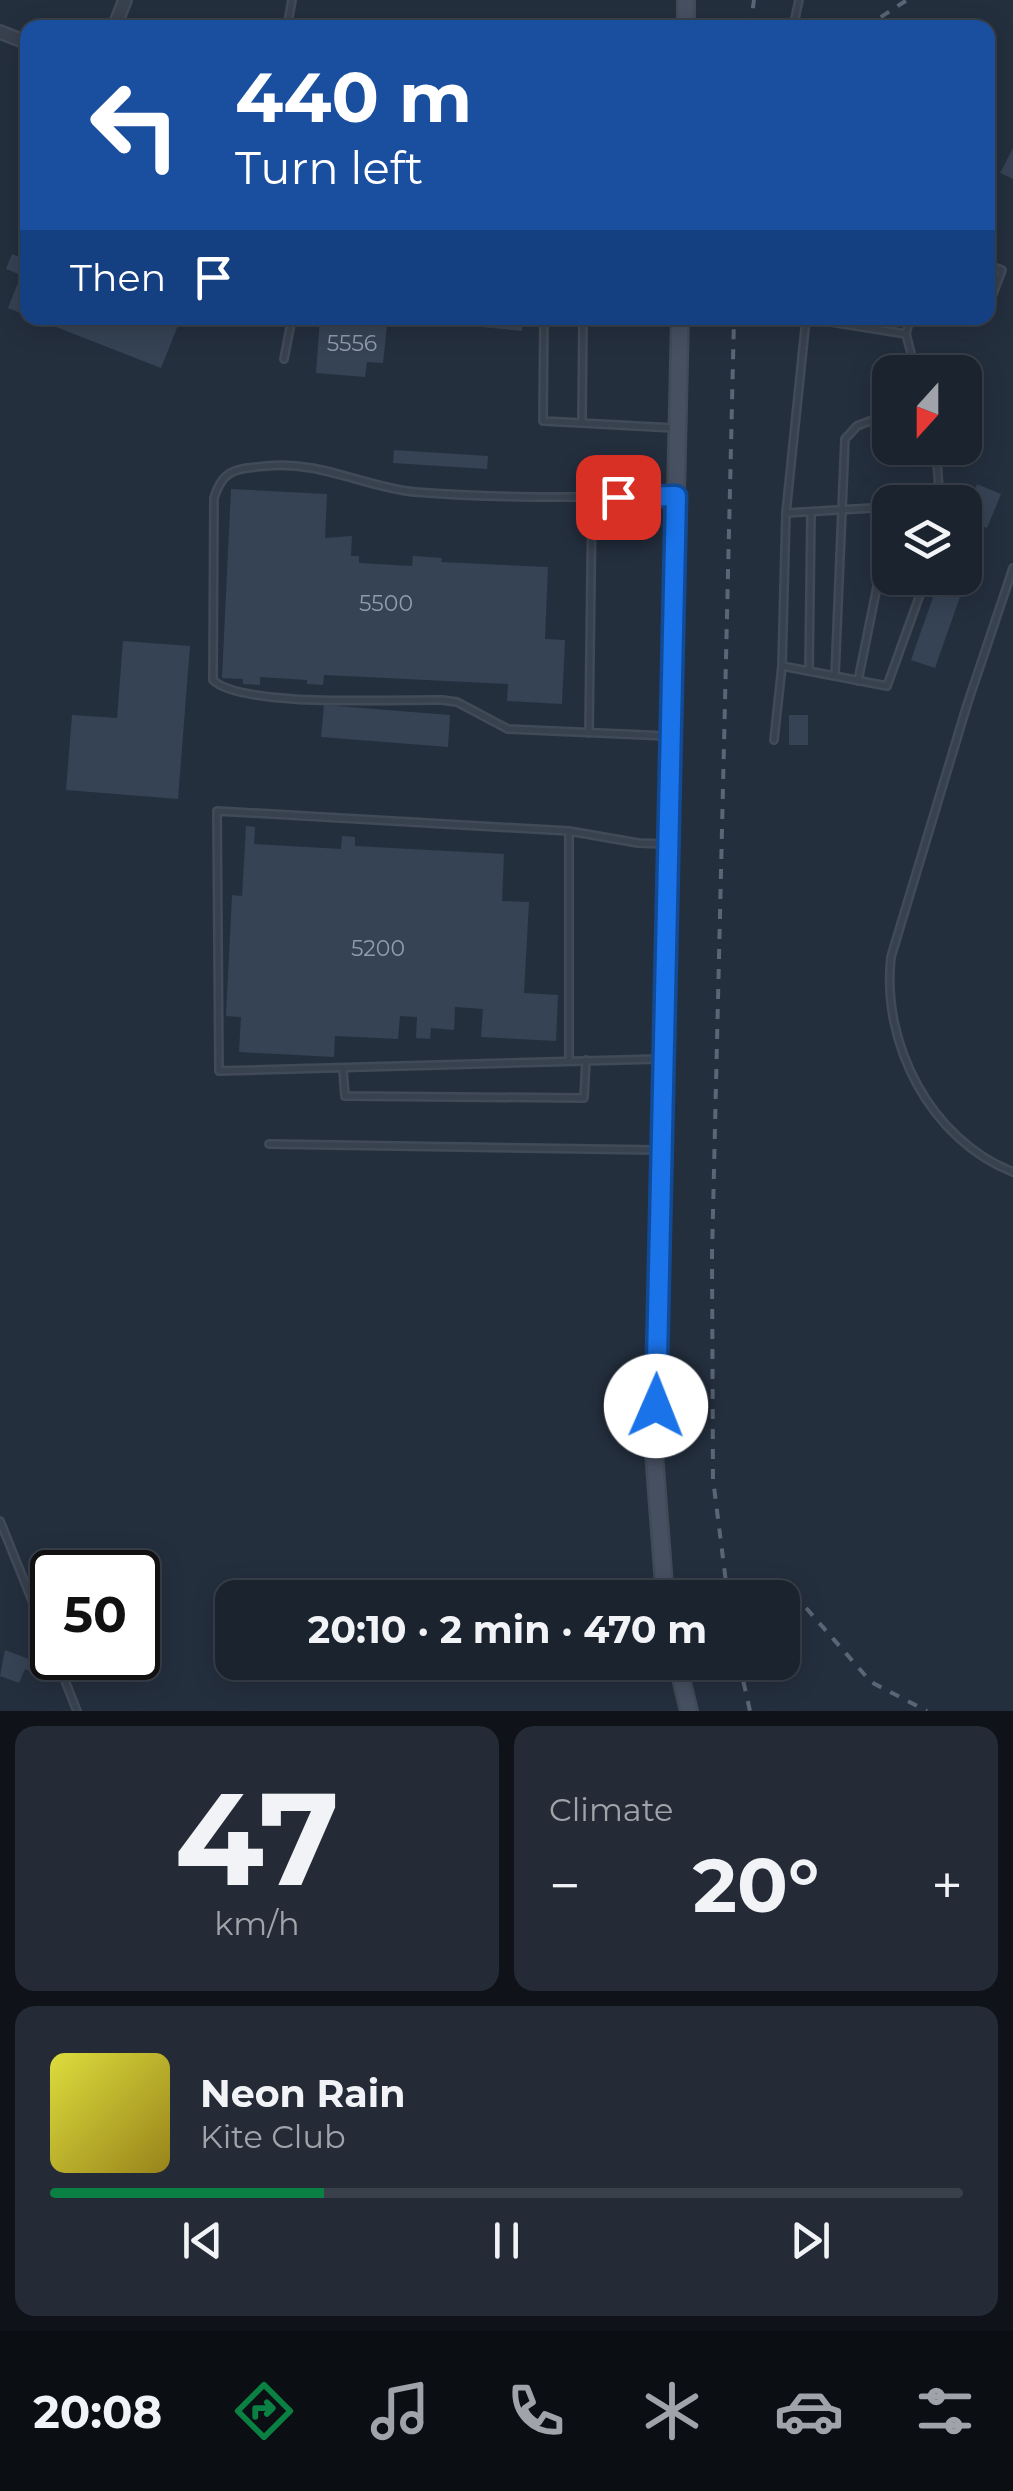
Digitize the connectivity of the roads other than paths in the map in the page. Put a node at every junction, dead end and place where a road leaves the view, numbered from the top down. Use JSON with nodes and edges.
{"nodes":[{"id":1,"x":995,"y":268,"type":"edge"},
{"id":2,"x":995,"y":288,"type":"edge"},
{"id":3,"x":291,"y":325,"type":"edge"},
{"id":4,"x":544,"y":325,"type":"edge"},
{"id":5,"x":583,"y":325,"type":"edge"},
{"id":6,"x":680,"y":325,"type":"edge"},
{"id":7,"x":805,"y":325,"type":"edge"},
{"id":8,"x":850,"y":325,"type":"edge"},
{"id":9,"x":908,"y":325,"type":"edge"},
{"id":10,"x":906,"y":334,"type":"junction"},
{"id":11,"x":912,"y":355,"type":"edge"},
{"id":12,"x":284,"y":359,"type":"dead end"},
{"id":13,"x":872,"y":420,"type":"edge"},
{"id":14,"x":582,"y":422,"type":"junction"},
{"id":15,"x":677,"y":428,"type":"junction"},
{"id":16,"x":676,"y":496,"type":"junction"},
{"id":17,"x":592,"y":498,"type":"junction"},
{"id":18,"x":872,"y":508,"type":"edge"},
{"id":19,"x":840,"y":510,"type":"junction"},
{"id":20,"x":811,"y":512,"type":"junction"},
{"id":21,"x":786,"y":513,"type":"junction"},
{"id":22,"x":1013,"y":568,"type":"edge"},
{"id":23,"x":875,"y":595,"type":"edge"},
{"id":24,"x":920,"y":595,"type":"edge"},
{"id":25,"x":782,"y":666,"type":"junction"},
{"id":26,"x":809,"y":671,"type":"junction"},
{"id":27,"x":834,"y":676,"type":"junction"},
{"id":28,"x":858,"y":680,"type":"junction"},
{"id":29,"x":589,"y":734,"type":"junction"},
{"id":30,"x":670,"y":736,"type":"junction"},
{"id":31,"x":774,"y":740,"type":"dead end"},
{"id":32,"x":569,"y":831,"type":"junction"},
{"id":33,"x":668,"y":844,"type":"junction"},
{"id":34,"x":662,"y":1059,"type":"junction"},
{"id":35,"x":569,"y":1060,"type":"junction"},
{"id":36,"x":586,"y":1060,"type":"junction"},
{"id":37,"x":343,"y":1070,"type":"junction"},
{"id":38,"x":269,"y":1144,"type":"dead end"},
{"id":39,"x":660,"y":1150,"type":"junction"},
{"id":40,"x":1013,"y":1172,"type":"edge"},
{"id":41,"x":0,"y":1521,"type":"edge"},
{"id":42,"x":664,"y":1580,"type":"edge"},
{"id":43,"x":30,"y":1595,"type":"edge"},
{"id":44,"x":65,"y":1680,"type":"edge"},
{"id":45,"x":681,"y":1680,"type":"edge"},
{"id":46,"x":78,"y":1711,"type":"edge"},
{"id":47,"x":689,"y":1711,"type":"edge"}],
"edges":[{"from":1,"to":2,"type":"lane"},
{"from":3,"to":12,"type":"lane"},
{"from":4,"to":14,"type":"lane"},
{"from":5,"to":14,"type":"lane"},
{"from":6,"to":15,"type":"main road"},
{"from":7,"to":21,"type":"lane"},
{"from":8,"to":10,"type":"lane"},
{"from":9,"to":10,"type":"lane"},
{"from":10,"to":11,"type":"lane"},
{"from":13,"to":19,"type":"lane"},
{"from":14,"to":15,"type":"lane"},
{"from":15,"to":16,"type":"main road"},
{"from":16,"to":17,"type":"lane"},
{"from":16,"to":30,"type":"main road"},
{"from":17,"to":29,"type":"lane"},
{"from":17,"to":29,"type":"lane"},
{"from":18,"to":19,"type":"lane"},
{"from":19,"to":20,"type":"lane"},
{"from":19,"to":27,"type":"lane"},
{"from":20,"to":21,"type":"lane"},
{"from":20,"to":26,"type":"lane"},
{"from":21,"to":25,"type":"lane"},
{"from":22,"to":40,"type":"lane"},
{"from":23,"to":28,"type":"lane"},
{"from":24,"to":28,"type":"lane"},
{"from":25,"to":26,"type":"lane"},
{"from":25,"to":31,"type":"lane"},
{"from":26,"to":27,"type":"lane"},
{"from":27,"to":28,"type":"lane"},
{"from":29,"to":30,"type":"lane"},
{"from":30,"to":33,"type":"main road"},
{"from":32,"to":33,"type":"lane"},
{"from":32,"to":35,"type":"lane"},
{"from":32,"to":37,"type":"lane"},
{"from":33,"to":34,"type":"main road"},
{"from":34,"to":36,"type":"lane"},
{"from":34,"to":39,"type":"main road"},
{"from":35,"to":36,"type":"lane"},
{"from":35,"to":37,"type":"lane"},
{"from":36,"to":37,"type":"lane"},
{"from":38,"to":39,"type":"lane"},
{"from":39,"to":42,"type":"main road"},
{"from":41,"to":43,"type":"lane"},
{"from":44,"to":46,"type":"lane"},
{"from":45,"to":47,"type":"main road"}]}
